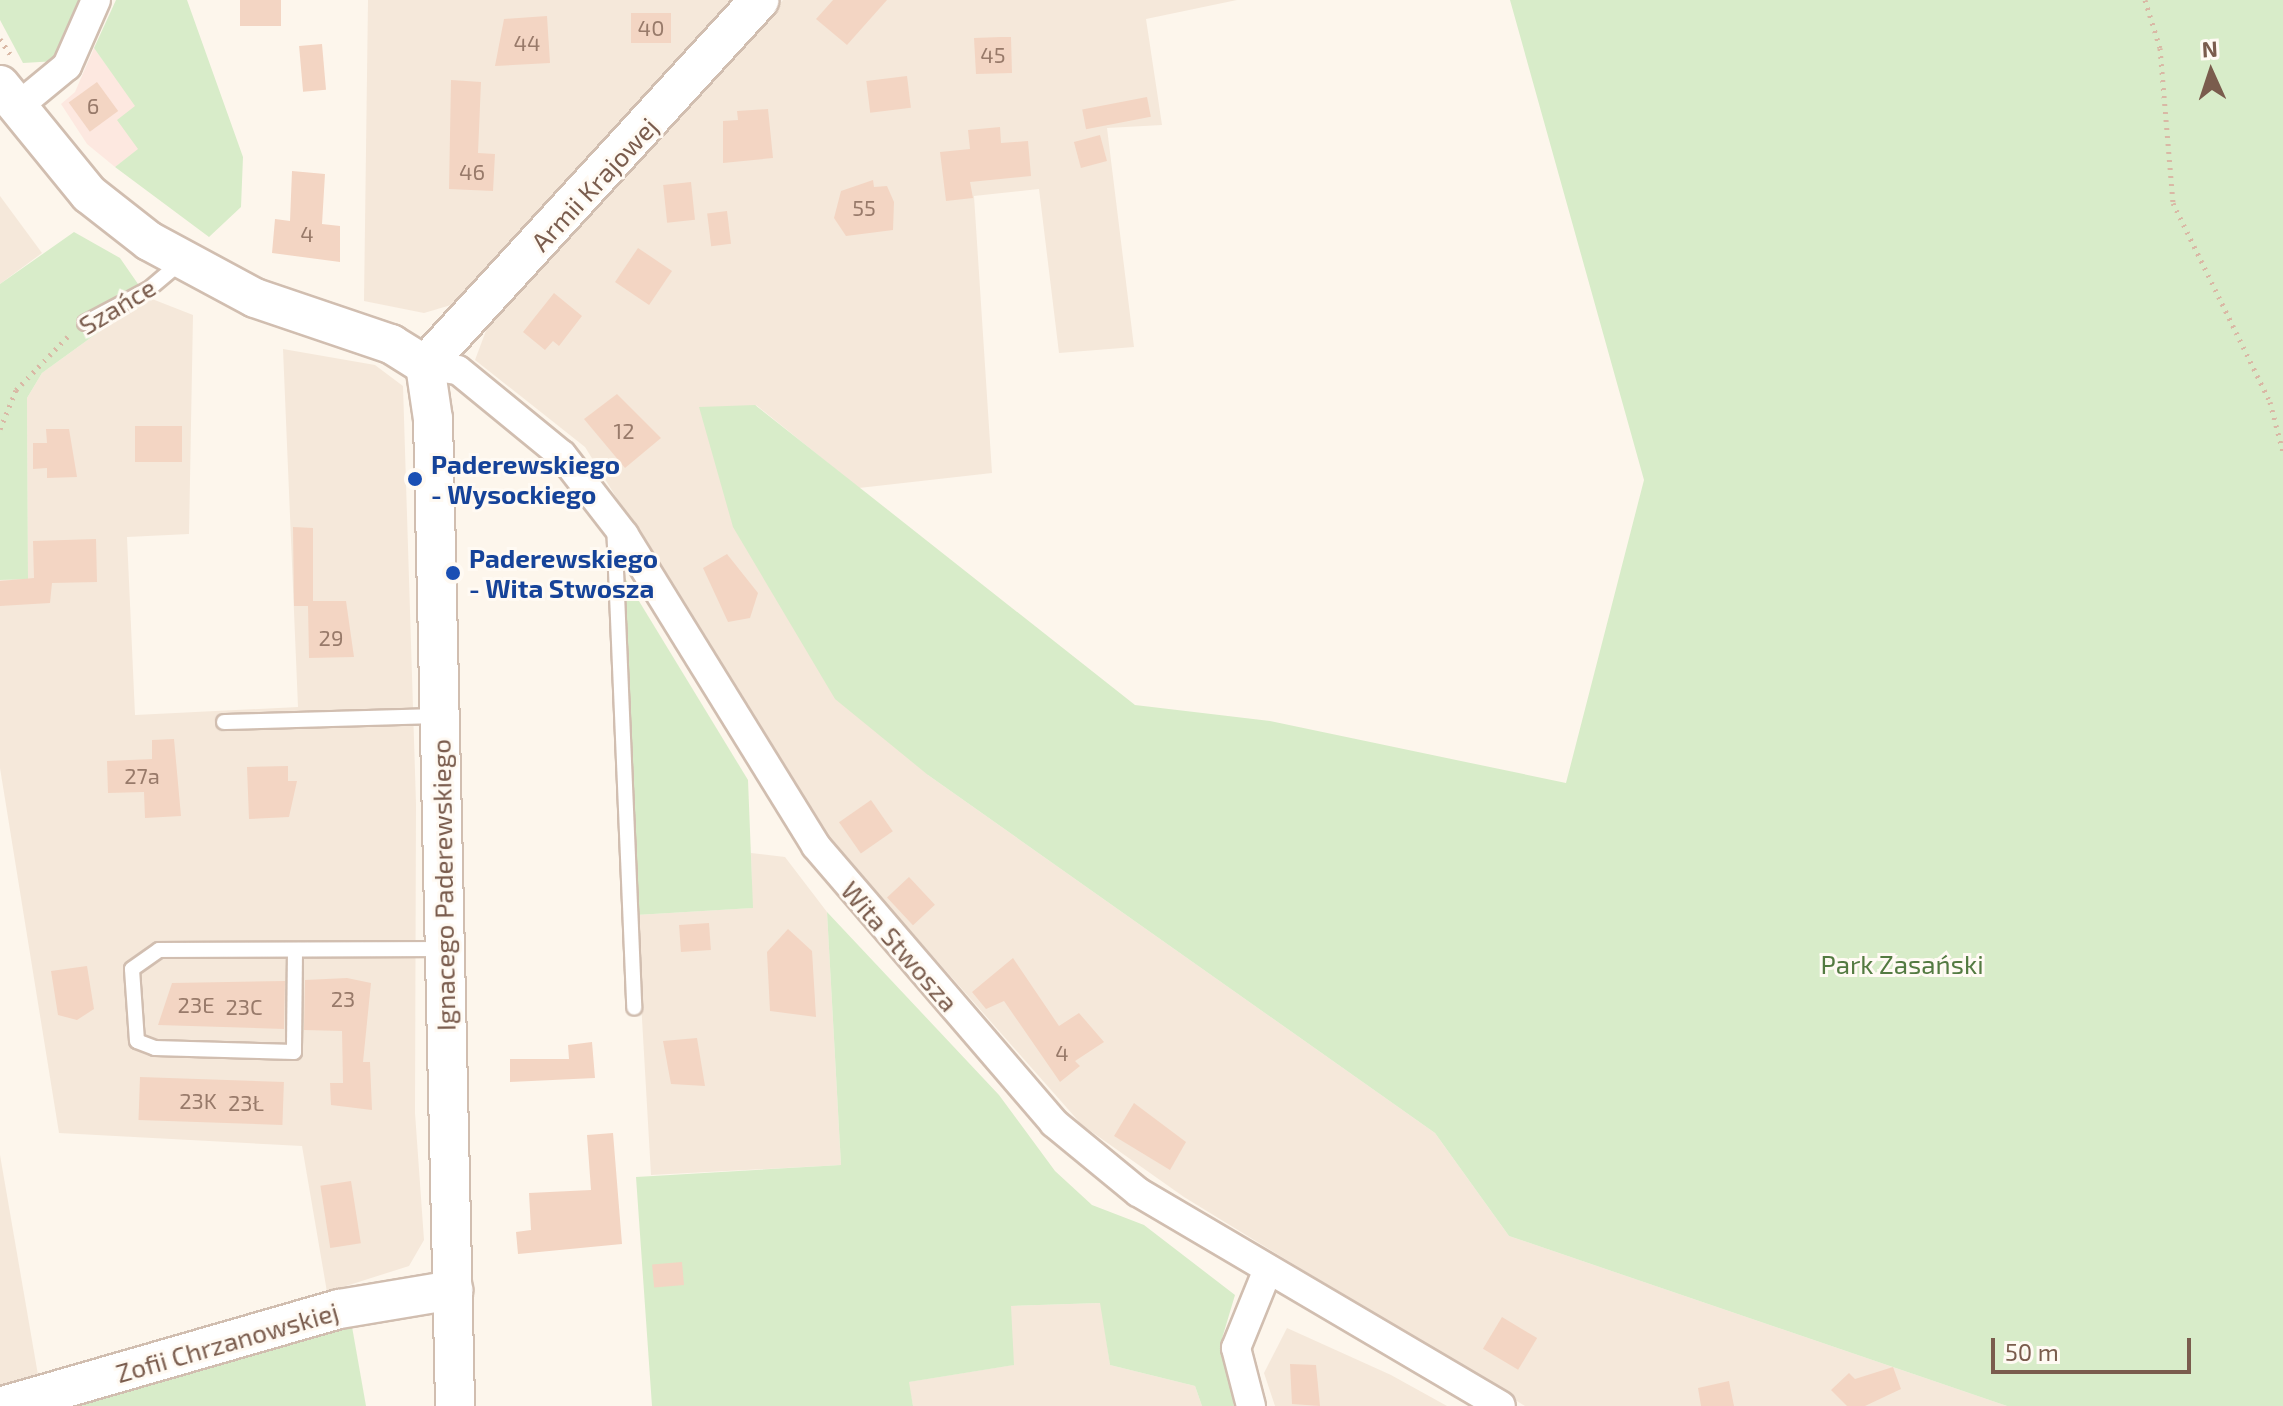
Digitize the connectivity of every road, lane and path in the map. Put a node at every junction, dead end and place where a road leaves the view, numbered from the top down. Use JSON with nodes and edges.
{"nodes":[{"id":1,"x":96,"y":0,"type":"edge"},
{"id":2,"x":760,"y":0,"type":"edge"},
{"id":3,"x":2145,"y":0,"type":"edge"},
{"id":4,"x":6,"y":98,"type":"edge"},
{"id":5,"x":181,"y":261,"type":"junction"},
{"id":6,"x":85,"y":323,"type":"joint"},
{"id":7,"x":425,"y":365,"type":"junction"},
{"id":8,"x":0,"y":429,"type":"edge"},
{"id":9,"x":2283,"y":452,"type":"edge"},
{"id":10,"x":614,"y":523,"type":"junction"},
{"id":11,"x":440,"y":716,"type":"junction"},
{"id":12,"x":224,"y":722,"type":"dead end"},
{"id":13,"x":445,"y":949,"type":"junction"},
{"id":14,"x":295,"y":951,"type":"junction"},
{"id":15,"x":634,"y":1008,"type":"dead end"},
{"id":16,"x":1268,"y":1269,"type":"junction"},
{"id":17,"x":453,"y":1290,"type":"junction"},
{"id":18,"x":3,"y":1406,"type":"edge"},
{"id":19,"x":455,"y":1406,"type":"edge"},
{"id":20,"x":1251,"y":1406,"type":"edge"},
{"id":21,"x":1501,"y":1406,"type":"edge"}],
"edges":[{"from":1,"to":4,"type":"street"},
{"from":2,"to":7,"type":"street","name":"Armii Krajowej"},
{"from":3,"to":9,"type":"path"},
{"from":4,"to":5,"type":"street"},
{"from":5,"to":6,"type":"lane","name":"Szańce"},
{"from":5,"to":7,"type":"street"},
{"from":6,"to":8,"type":"path","name":"Szańce"},
{"from":7,"to":10,"type":"street","name":"Wita Stwosza"},
{"from":7,"to":11,"type":"street","name":"Ignacego Paderewskiego"},
{"from":10,"to":15,"type":"lane"},
{"from":10,"to":16,"type":"street","name":"Wita Stwosza"},
{"from":11,"to":12,"type":"lane"},
{"from":11,"to":13,"type":"street","name":"Ignacego Paderewskiego"},
{"from":13,"to":14,"type":"lane"},
{"from":13,"to":17,"type":"street","name":"Ignacego Paderewskiego"},
{"from":14,"to":14,"type":"lane"},
{"from":16,"to":20,"type":"street"},
{"from":16,"to":21,"type":"street","name":"Wita Stwosza"},
{"from":17,"to":18,"type":"street","name":"Zofii Chrzanowskiej"},
{"from":17,"to":19,"type":"street","name":"Ignacego Paderewskiego"}]}
